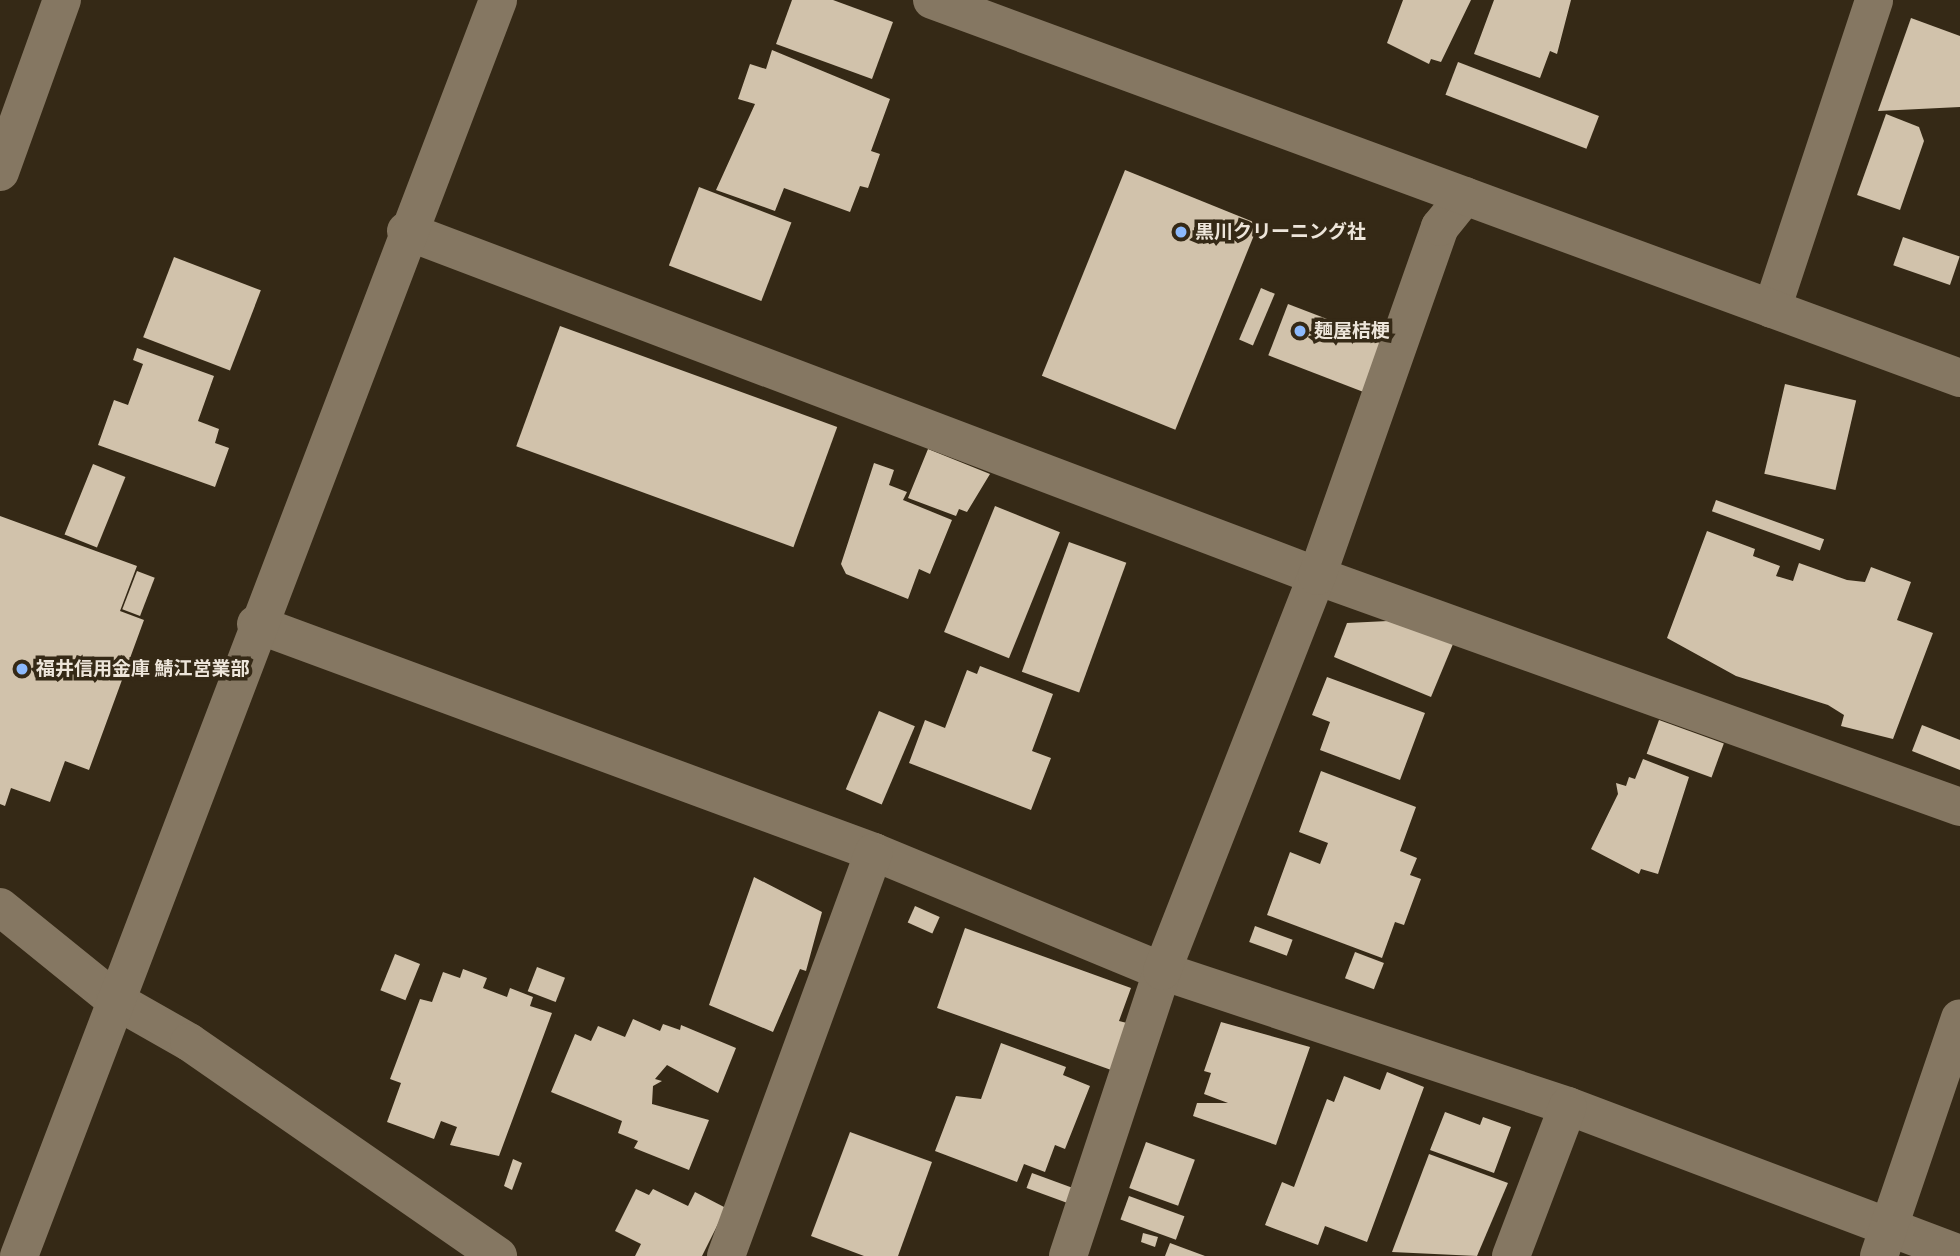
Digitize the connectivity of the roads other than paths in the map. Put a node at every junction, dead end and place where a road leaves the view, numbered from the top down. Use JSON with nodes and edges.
{"nodes":[{"id":1,"x":62,"y":0,"type":"edge"},
{"id":2,"x":498,"y":0,"type":"edge"},
{"id":3,"x":932,"y":0,"type":"edge"},
{"id":4,"x":1874,"y":0,"type":"edge"},
{"id":5,"x":0,"y":172,"type":"edge"},
{"id":6,"x":1465,"y":196,"type":"junction"},
{"id":7,"x":406,"y":231,"type":"junction"},
{"id":8,"x":1772,"y":309,"type":"junction"},
{"id":9,"x":1960,"y":379,"type":"edge"},
{"id":10,"x":1317,"y":576,"type":"junction"},
{"id":11,"x":256,"y":624,"type":"junction"},
{"id":12,"x":1960,"y":807,"type":"edge"},
{"id":13,"x":874,"y":852,"type":"junction"},
{"id":14,"x":0,"y":907,"type":"edge"},
{"id":15,"x":1162,"y":971,"type":"junction"},
{"id":16,"x":115,"y":1000,"type":"junction"},
{"id":17,"x":1960,"y":1018,"type":"edge"},
{"id":18,"x":1567,"y":1106,"type":"junction"},
{"id":19,"x":1883,"y":1242,"type":"edge"},
{"id":20,"x":1960,"y":1254,"type":"edge"},
{"id":21,"x":19,"y":1256,"type":"edge"},
{"id":22,"x":498,"y":1256,"type":"edge"},
{"id":23,"x":726,"y":1256,"type":"edge"},
{"id":24,"x":1068,"y":1256,"type":"edge"},
{"id":25,"x":1511,"y":1256,"type":"edge"}],
"edges":[{"from":1,"to":5,"type":"street"},
{"from":2,"to":7,"type":"street"},
{"from":3,"to":6,"type":"street"},
{"from":4,"to":8,"type":"street"},
{"from":6,"to":8,"type":"street"},
{"from":6,"to":10,"type":"street"},
{"from":7,"to":10,"type":"street"},
{"from":7,"to":11,"type":"street"},
{"from":8,"to":9,"type":"street"},
{"from":10,"to":12,"type":"street"},
{"from":10,"to":15,"type":"street"},
{"from":11,"to":13,"type":"street"},
{"from":11,"to":16,"type":"street"},
{"from":13,"to":15,"type":"street"},
{"from":13,"to":23,"type":"street"},
{"from":14,"to":16,"type":"street"},
{"from":15,"to":18,"type":"street"},
{"from":15,"to":24,"type":"street"},
{"from":16,"to":21,"type":"street"},
{"from":16,"to":22,"type":"street"},
{"from":17,"to":19,"type":"street"},
{"from":18,"to":19,"type":"street"},
{"from":18,"to":25,"type":"street"},
{"from":19,"to":20,"type":"street"}]}
